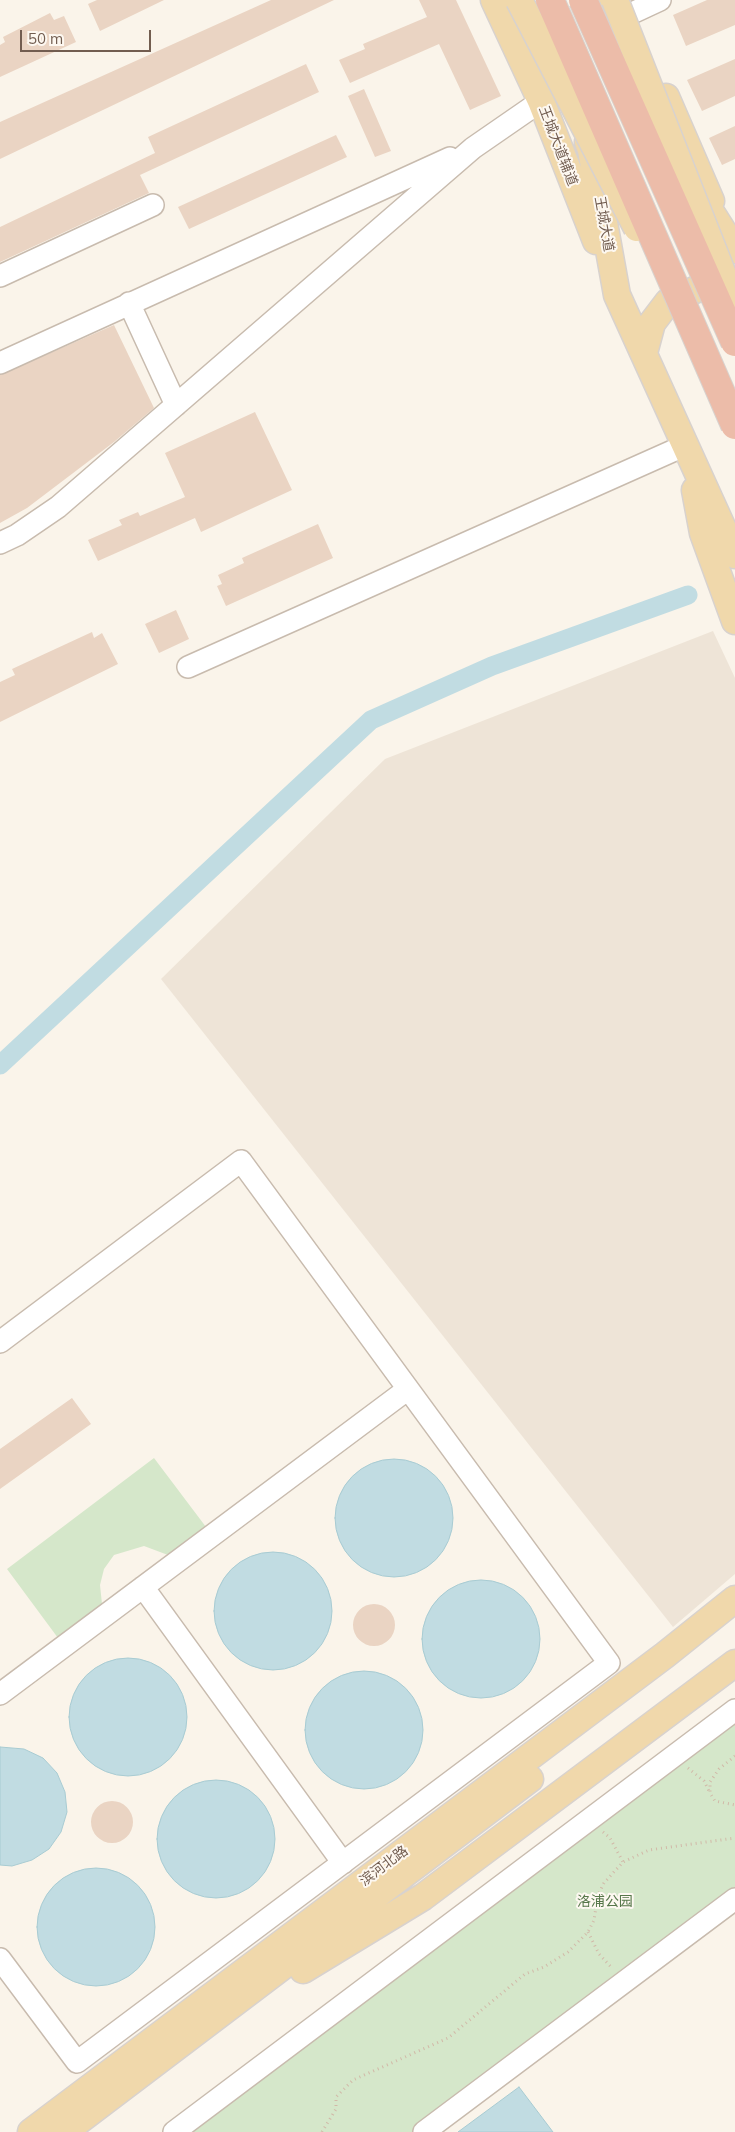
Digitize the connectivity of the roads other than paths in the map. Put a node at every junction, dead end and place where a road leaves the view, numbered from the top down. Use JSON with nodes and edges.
{"nodes":[{"id":1,"x":494,"y":0,"type":"edge"},
{"id":2,"x":584,"y":0,"type":"edge"},
{"id":3,"x":598,"y":0,"type":"edge"},
{"id":4,"x":660,"y":0,"type":"edge"},
{"id":5,"x":533,"y":3,"type":"edge"},
{"id":6,"x":622,"y":4,"type":"edge"},
{"id":7,"x":541,"y":102,"type":"junction"},
{"id":8,"x":473,"y":148,"type":"junction"},
{"id":9,"x":153,"y":206,"type":"dead end"},
{"id":10,"x":730,"y":242,"type":"edge"},
{"id":11,"x":0,"y":276,"type":"edge"},
{"id":12,"x":735,"y":285,"type":"edge"},
{"id":13,"x":617,"y":295,"type":"junction"},
{"id":14,"x":129,"y":303,"type":"junction"},
{"id":15,"x":735,"y":304,"type":"edge"},
{"id":16,"x":735,"y":342,"type":"edge"},
{"id":17,"x":644,"y":352,"type":"junction"},
{"id":18,"x":0,"y":363,"type":"edge"},
{"id":19,"x":176,"y":405,"type":"junction"},
{"id":20,"x":735,"y":425,"type":"edge"},
{"id":21,"x":686,"y":446,"type":"junction"},
{"id":22,"x":0,"y":543,"type":"edge"},
{"id":23,"x":735,"y":555,"type":"edge"},
{"id":24,"x":735,"y":621,"type":"edge"},
{"id":25,"x":188,"y":667,"type":"dead end"},
{"id":26,"x":0,"y":1342,"type":"edge"},
{"id":27,"x":408,"y":1389,"type":"junction"},
{"id":28,"x":143,"y":1587,"type":"junction"},
{"id":29,"x":735,"y":1599,"type":"edge"},
{"id":30,"x":735,"y":1621,"type":"edge"},
{"id":31,"x":735,"y":1663,"type":"edge"},
{"id":32,"x":0,"y":1694,"type":"edge"},
{"id":33,"x":735,"y":1710,"type":"edge"},
{"id":34,"x":343,"y":1863,"type":"junction"},
{"id":35,"x":735,"y":1899,"type":"edge"},
{"id":36,"x":0,"y":1959,"type":"edge"},
{"id":37,"x":174,"y":2049,"type":"junction"},
{"id":38,"x":31,"y":2132,"type":"edge"},
{"id":39,"x":64,"y":2132,"type":"edge"},
{"id":40,"x":174,"y":2132,"type":"edge"},
{"id":41,"x":424,"y":2132,"type":"edge"}],
"edges":[{"from":1,"to":7,"type":"main road","name":"王城大道辅道"},
{"from":2,"to":16,"type":"highway","bridge":true},
{"from":3,"to":10,"type":"main road"},
{"from":4,"to":6,"type":"street"},
{"from":5,"to":7,"type":"main road"},
{"from":5,"to":13,"type":"main road","name":"王城大道"},
{"from":5,"to":20,"type":"highway","bridge":true},
{"from":6,"to":10,"type":"main road"},
{"from":6,"to":15,"type":"main road","bridge":true},
{"from":7,"to":8,"type":"street"},
{"from":7,"to":13,"type":"main road","name":"王城大道辅道"},
{"from":8,"to":14,"type":"street"},
{"from":8,"to":19,"type":"street"},
{"from":9,"to":11,"type":"street"},
{"from":12,"to":17,"type":"main road"},
{"from":13,"to":17,"type":"main road","name":"王城大道"},
{"from":14,"to":18,"type":"street"},
{"from":14,"to":19,"type":"street"},
{"from":17,"to":21,"type":"main road","name":"王城大道"},
{"from":19,"to":22,"type":"street"},
{"from":21,"to":23,"type":"main road"},
{"from":21,"to":24,"type":"main road"},
{"from":21,"to":25,"type":"street"},
{"from":26,"to":27,"type":"street"},
{"from":27,"to":28,"type":"street"},
{"from":27,"to":34,"type":"street"},
{"from":28,"to":32,"type":"street"},
{"from":28,"to":34,"type":"street"},
{"from":29,"to":38,"type":"main road","name":"滨河北路"},
{"from":30,"to":37,"type":"main road","name":"滨河北路"},
{"from":31,"to":37,"type":"main road"},
{"from":33,"to":40,"type":"street"},
{"from":34,"to":36,"type":"street"},
{"from":35,"to":41,"type":"street"},
{"from":37,"to":39,"type":"main road","name":"滨河北路"}]}
